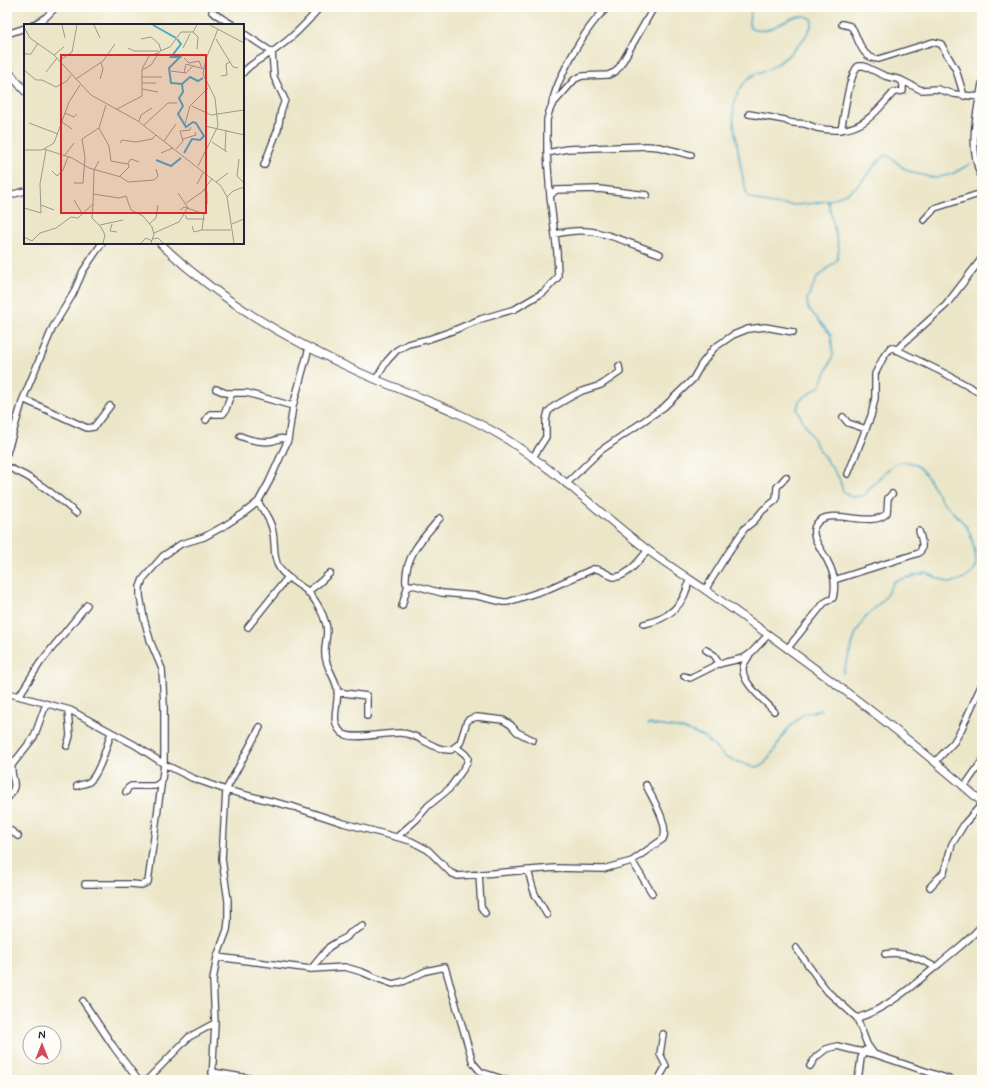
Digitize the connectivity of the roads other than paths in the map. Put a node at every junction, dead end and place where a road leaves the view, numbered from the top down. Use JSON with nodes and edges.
{"nodes":[{"id":1,"x":56,"y":7,"type":"edge"},
{"id":2,"x":314,"y":7,"type":"edge"},
{"id":3,"x":320,"y":7,"type":"edge"},
{"id":4,"x":609,"y":7,"type":"edge"},
{"id":5,"x":654,"y":7,"type":"edge"},
{"id":6,"x":212,"y":12,"type":"dead end"},
{"id":7,"x":314,"y":14,"type":"junction"},
{"id":8,"x":35,"y":24,"type":"edge"},
{"id":9,"x":231,"y":24,"type":"edge"},
{"id":10,"x":842,"y":24,"type":"dead end"},
{"id":11,"x":24,"y":28,"type":"edge"},
{"id":12,"x":7,"y":34,"type":"edge"},
{"id":13,"x":244,"y":34,"type":"edge"},
{"id":14,"x":271,"y":53,"type":"junction"},
{"id":15,"x":7,"y":70,"type":"edge"},
{"id":16,"x":244,"y":72,"type":"edge"},
{"id":17,"x":901,"y":80,"type":"junction"},
{"id":18,"x":982,"y":84,"type":"edge"},
{"id":19,"x":24,"y":90,"type":"edge"},
{"id":20,"x":964,"y":96,"type":"junction"},
{"id":21,"x":980,"y":97,"type":"junction"},
{"id":22,"x":552,"y":105,"type":"junction"},
{"id":23,"x":749,"y":114,"type":"dead end"},
{"id":24,"x":841,"y":130,"type":"junction"},
{"id":25,"x":547,"y":153,"type":"junction"},
{"id":26,"x":691,"y":155,"type":"dead end"},
{"id":27,"x":264,"y":165,"type":"dead end"},
{"id":28,"x":982,"y":179,"type":"edge"},
{"id":29,"x":24,"y":190,"type":"edge"},
{"id":30,"x":982,"y":193,"type":"edge"},
{"id":31,"x":647,"y":195,"type":"dead end"},
{"id":32,"x":550,"y":196,"type":"junction"},
{"id":33,"x":7,"y":197,"type":"edge"},
{"id":34,"x":924,"y":220,"type":"dead end"},
{"id":35,"x":555,"y":234,"type":"junction"},
{"id":36,"x":101,"y":244,"type":"edge"},
{"id":37,"x":161,"y":244,"type":"edge"},
{"id":38,"x":660,"y":254,"type":"dead end"},
{"id":39,"x":982,"y":258,"type":"edge"},
{"id":40,"x":793,"y":332,"type":"dead end"},
{"id":41,"x":309,"y":348,"type":"junction"},
{"id":42,"x":896,"y":350,"type":"junction"},
{"id":43,"x":619,"y":366,"type":"dead end"},
{"id":44,"x":376,"y":379,"type":"junction"},
{"id":45,"x":216,"y":389,"type":"dead end"},
{"id":46,"x":232,"y":394,"type":"junction"},
{"id":47,"x":982,"y":394,"type":"edge"},
{"id":48,"x":24,"y":399,"type":"junction"},
{"id":49,"x":110,"y":406,"type":"dead end"},
{"id":50,"x":293,"y":406,"type":"junction"},
{"id":51,"x":843,"y":417,"type":"dead end"},
{"id":52,"x":206,"y":420,"type":"dead end"},
{"id":53,"x":866,"y":429,"type":"junction"},
{"id":54,"x":240,"y":436,"type":"dead end"},
{"id":55,"x":288,"y":440,"type":"junction"},
{"id":56,"x":7,"y":453,"type":"edge"},
{"id":57,"x":533,"y":457,"type":"junction"},
{"id":58,"x":7,"y":467,"type":"edge"},
{"id":59,"x":848,"y":474,"type":"dead end"},
{"id":60,"x":786,"y":477,"type":"dead end"},
{"id":61,"x":566,"y":484,"type":"junction"},
{"id":62,"x":892,"y":494,"type":"dead end"},
{"id":63,"x":258,"y":502,"type":"junction"},
{"id":64,"x":76,"y":513,"type":"dead end"},
{"id":65,"x":440,"y":518,"type":"dead end"},
{"id":66,"x":919,"y":531,"type":"dead end"},
{"id":67,"x":648,"y":550,"type":"junction"},
{"id":68,"x":330,"y":573,"type":"dead end"},
{"id":69,"x":288,"y":577,"type":"junction"},
{"id":70,"x":689,"y":580,"type":"junction"},
{"id":71,"x":834,"y":580,"type":"junction"},
{"id":72,"x":410,"y":586,"type":"junction"},
{"id":73,"x":705,"y":590,"type":"junction"},
{"id":74,"x":307,"y":592,"type":"junction"},
{"id":75,"x":87,"y":605,"type":"dead end"},
{"id":76,"x":402,"y":606,"type":"dead end"},
{"id":77,"x":644,"y":624,"type":"dead end"},
{"id":78,"x":248,"y":627,"type":"dead end"},
{"id":79,"x":768,"y":635,"type":"junction"},
{"id":80,"x":787,"y":648,"type":"junction"},
{"id":81,"x":706,"y":650,"type":"dead end"},
{"id":82,"x":751,"y":653,"type":"junction"},
{"id":83,"x":720,"y":664,"type":"junction"},
{"id":84,"x":684,"y":676,"type":"dead end"},
{"id":85,"x":982,"y":684,"type":"edge"},
{"id":86,"x":337,"y":692,"type":"junction"},
{"id":87,"x":7,"y":693,"type":"edge"},
{"id":88,"x":19,"y":696,"type":"junction"},
{"id":89,"x":46,"y":704,"type":"junction"},
{"id":90,"x":68,"y":710,"type":"junction"},
{"id":91,"x":774,"y":711,"type":"dead end"},
{"id":92,"x":367,"y":716,"type":"dead end"},
{"id":93,"x":260,"y":727,"type":"dead end"},
{"id":94,"x":111,"y":734,"type":"junction"},
{"id":95,"x":533,"y":740,"type":"dead end"},
{"id":96,"x":68,"y":746,"type":"dead end"},
{"id":97,"x":456,"y":747,"type":"junction"},
{"id":98,"x":982,"y":761,"type":"edge"},
{"id":99,"x":935,"y":762,"type":"junction"},
{"id":100,"x":164,"y":764,"type":"junction"},
{"id":101,"x":162,"y":781,"type":"junction"},
{"id":102,"x":646,"y":785,"type":"dead end"},
{"id":103,"x":77,"y":786,"type":"dead end"},
{"id":104,"x":964,"y":787,"type":"junction"},
{"id":105,"x":226,"y":790,"type":"junction"},
{"id":106,"x":126,"y":792,"type":"dead end"},
{"id":107,"x":7,"y":798,"type":"edge"},
{"id":108,"x":982,"y":803,"type":"edge"},
{"id":109,"x":7,"y":828,"type":"edge"},
{"id":110,"x":18,"y":836,"type":"dead end"},
{"id":111,"x":397,"y":837,"type":"junction"},
{"id":112,"x":632,"y":861,"type":"junction"},
{"id":113,"x":528,"y":870,"type":"junction"},
{"id":114,"x":479,"y":874,"type":"junction"},
{"id":115,"x":85,"y":884,"type":"dead end"},
{"id":116,"x":930,"y":887,"type":"dead end"},
{"id":117,"x":652,"y":893,"type":"dead end"},
{"id":118,"x":485,"y":913,"type":"dead end"},
{"id":119,"x":547,"y":915,"type":"dead end"},
{"id":120,"x":363,"y":926,"type":"dead end"},
{"id":121,"x":982,"y":926,"type":"edge"},
{"id":122,"x":796,"y":948,"type":"dead end"},
{"id":123,"x":885,"y":954,"type":"dead end"},
{"id":124,"x":217,"y":957,"type":"junction"},
{"id":125,"x":935,"y":967,"type":"junction"},
{"id":126,"x":311,"y":969,"type":"junction"},
{"id":127,"x":83,"y":1001,"type":"dead end"},
{"id":128,"x":857,"y":1018,"type":"junction"},
{"id":129,"x":215,"y":1023,"type":"junction"},
{"id":130,"x":663,"y":1034,"type":"dead end"},
{"id":131,"x":867,"y":1044,"type":"junction"},
{"id":132,"x":865,"y":1052,"type":"junction"},
{"id":133,"x":874,"y":1054,"type":"junction"},
{"id":134,"x":810,"y":1066,"type":"dead end"},
{"id":135,"x":212,"y":1072,"type":"junction"},
{"id":136,"x":138,"y":1080,"type":"edge"},
{"id":137,"x":147,"y":1080,"type":"edge"},
{"id":138,"x":212,"y":1080,"type":"edge"},
{"id":139,"x":260,"y":1080,"type":"edge"},
{"id":140,"x":506,"y":1080,"type":"edge"},
{"id":141,"x":658,"y":1080,"type":"edge"},
{"id":142,"x":856,"y":1080,"type":"edge"},
{"id":143,"x":952,"y":1080,"type":"edge"}],
"edges":[{"from":1,"to":8,"type":"street"},
{"from":2,"to":7,"type":"street"},
{"from":3,"to":7,"type":"street"},
{"from":4,"to":22,"type":"street"},
{"from":5,"to":22,"type":"street"},
{"from":6,"to":9,"type":"street"},
{"from":7,"to":14,"type":"street"},
{"from":10,"to":20,"type":"street"},
{"from":11,"to":12,"type":"street"},
{"from":13,"to":14,"type":"street"},
{"from":14,"to":16,"type":"street"},
{"from":14,"to":27,"type":"street"},
{"from":15,"to":19,"type":"main road"},
{"from":17,"to":20,"type":"street"},
{"from":17,"to":24,"type":"street"},
{"from":17,"to":24,"type":"street"},
{"from":18,"to":21,"type":"street"},
{"from":20,"to":21,"type":"street"},
{"from":21,"to":28,"type":"street"},
{"from":22,"to":25,"type":"street"},
{"from":23,"to":24,"type":"street"},
{"from":25,"to":26,"type":"street"},
{"from":25,"to":32,"type":"street"},
{"from":29,"to":33,"type":"street"},
{"from":30,"to":34,"type":"street"},
{"from":31,"to":32,"type":"street"},
{"from":32,"to":35,"type":"street"},
{"from":35,"to":38,"type":"street"},
{"from":35,"to":44,"type":"street"},
{"from":36,"to":48,"type":"street"},
{"from":37,"to":41,"type":"main road"},
{"from":39,"to":42,"type":"street"},
{"from":40,"to":61,"type":"street"},
{"from":41,"to":44,"type":"main road"},
{"from":41,"to":50,"type":"street"},
{"from":42,"to":47,"type":"street"},
{"from":42,"to":53,"type":"street"},
{"from":43,"to":57,"type":"street"},
{"from":44,"to":57,"type":"main road"},
{"from":45,"to":46,"type":"street"},
{"from":46,"to":50,"type":"street"},
{"from":46,"to":52,"type":"street"},
{"from":48,"to":49,"type":"street"},
{"from":48,"to":56,"type":"street"},
{"from":50,"to":55,"type":"street"},
{"from":51,"to":53,"type":"street"},
{"from":53,"to":59,"type":"street"},
{"from":54,"to":55,"type":"street"},
{"from":55,"to":63,"type":"street"},
{"from":57,"to":61,"type":"main road"},
{"from":58,"to":64,"type":"street"},
{"from":60,"to":73,"type":"street"},
{"from":61,"to":67,"type":"main road"},
{"from":62,"to":71,"type":"street"},
{"from":63,"to":69,"type":"street"},
{"from":63,"to":100,"type":"street"},
{"from":65,"to":72,"type":"street"},
{"from":66,"to":71,"type":"street"},
{"from":67,"to":70,"type":"main road"},
{"from":67,"to":72,"type":"street"},
{"from":68,"to":74,"type":"street"},
{"from":69,"to":74,"type":"street"},
{"from":69,"to":78,"type":"street"},
{"from":70,"to":73,"type":"main road"},
{"from":70,"to":77,"type":"street"},
{"from":71,"to":80,"type":"street"},
{"from":72,"to":76,"type":"street"},
{"from":73,"to":79,"type":"main road"},
{"from":74,"to":86,"type":"street"},
{"from":75,"to":88,"type":"street"},
{"from":79,"to":80,"type":"main road"},
{"from":79,"to":82,"type":"street"},
{"from":80,"to":99,"type":"main road"},
{"from":81,"to":83,"type":"street"},
{"from":82,"to":83,"type":"street"},
{"from":82,"to":91,"type":"street"},
{"from":83,"to":84,"type":"street"},
{"from":85,"to":99,"type":"street"},
{"from":86,"to":92,"type":"street"},
{"from":86,"to":97,"type":"street"},
{"from":87,"to":88,"type":"street"},
{"from":88,"to":89,"type":"street"},
{"from":89,"to":90,"type":"street"},
{"from":89,"to":107,"type":"street"},
{"from":90,"to":94,"type":"street"},
{"from":90,"to":96,"type":"street"},
{"from":93,"to":105,"type":"street"},
{"from":94,"to":100,"type":"street"},
{"from":94,"to":103,"type":"street"},
{"from":95,"to":97,"type":"street"},
{"from":97,"to":111,"type":"street"},
{"from":98,"to":104,"type":"street"},
{"from":99,"to":104,"type":"main road"},
{"from":100,"to":101,"type":"street"},
{"from":100,"to":105,"type":"street"},
{"from":101,"to":106,"type":"street"},
{"from":101,"to":115,"type":"street"},
{"from":102,"to":112,"type":"street"},
{"from":104,"to":108,"type":"main road"},
{"from":105,"to":111,"type":"street"},
{"from":105,"to":124,"type":"street"},
{"from":108,"to":116,"type":"street"},
{"from":109,"to":110,"type":"street"},
{"from":111,"to":114,"type":"street"},
{"from":112,"to":113,"type":"street"},
{"from":112,"to":117,"type":"street"},
{"from":113,"to":114,"type":"street"},
{"from":113,"to":119,"type":"street"},
{"from":114,"to":118,"type":"street"},
{"from":120,"to":126,"type":"street"},
{"from":121,"to":125,"type":"street"},
{"from":122,"to":128,"type":"street"},
{"from":123,"to":125,"type":"street"},
{"from":124,"to":126,"type":"street"},
{"from":124,"to":129,"type":"street"},
{"from":125,"to":128,"type":"street"},
{"from":126,"to":140,"type":"street"},
{"from":127,"to":136,"type":"street"},
{"from":128,"to":131,"type":"street"},
{"from":129,"to":135,"type":"street"},
{"from":129,"to":137,"type":"street"},
{"from":130,"to":141,"type":"street"},
{"from":131,"to":132,"type":"street"},
{"from":131,"to":133,"type":"street"},
{"from":132,"to":133,"type":"street"},
{"from":132,"to":134,"type":"street"},
{"from":132,"to":142,"type":"street"},
{"from":133,"to":143,"type":"street"},
{"from":135,"to":138,"type":"street"},
{"from":135,"to":139,"type":"street"}]}
